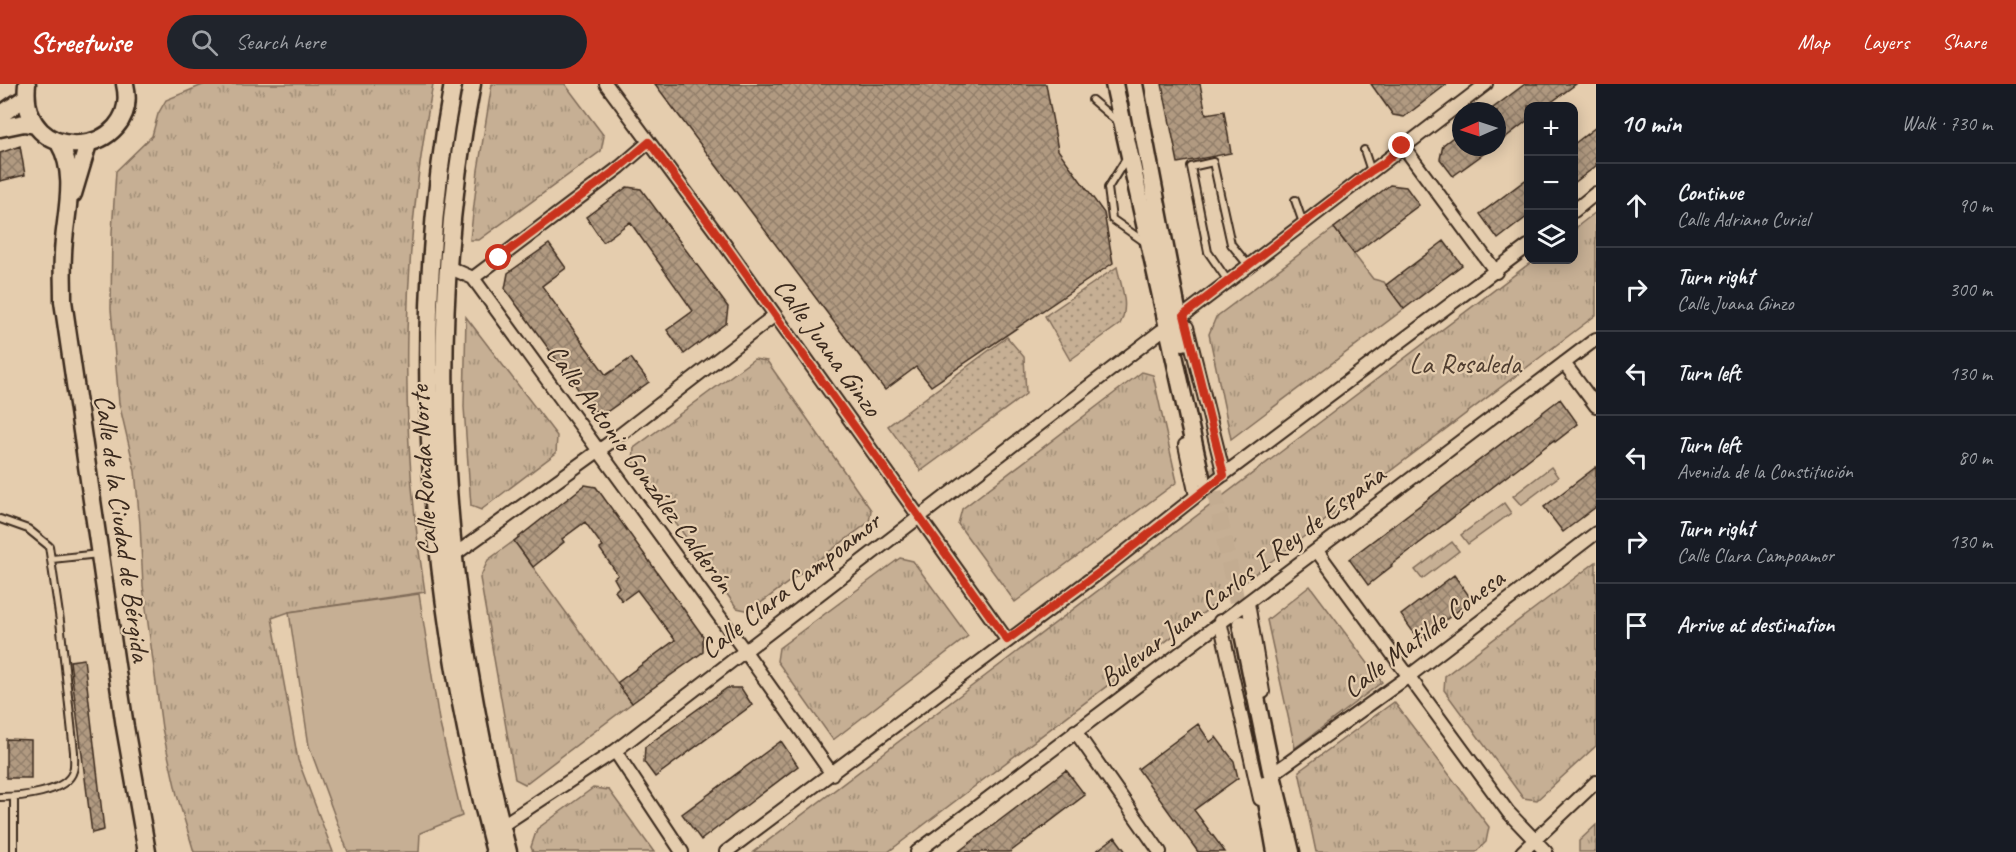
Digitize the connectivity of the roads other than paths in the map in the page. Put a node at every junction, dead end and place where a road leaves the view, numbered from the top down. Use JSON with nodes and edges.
{"nodes":[{"id":1,"x":125,"y":84,"type":"edge"},
{"id":2,"x":136,"y":84,"type":"edge"},
{"id":3,"x":453,"y":84,"type":"edge"},
{"id":4,"x":472,"y":84,"type":"edge"},
{"id":5,"x":606,"y":84,"type":"edge"},
{"id":6,"x":1114,"y":84,"type":"edge"},
{"id":7,"x":1134,"y":84,"type":"edge"},
{"id":8,"x":1486,"y":84,"type":"edge"},
{"id":9,"x":26,"y":91,"type":"edge"},
{"id":10,"x":1092,"y":100,"type":"dead end"},
{"id":11,"x":126,"y":102,"type":"junction"},
{"id":12,"x":0,"y":116,"type":"edge"},
{"id":13,"x":35,"y":125,"type":"junction"},
{"id":14,"x":1122,"y":125,"type":"junction"},
{"id":15,"x":0,"y":128,"type":"edge"},
{"id":16,"x":649,"y":142,"type":"junction"},
{"id":17,"x":59,"y":143,"type":"junction"},
{"id":18,"x":88,"y":144,"type":"junction"},
{"id":19,"x":1402,"y":146,"type":"junction"},
{"id":20,"x":1364,"y":150,"type":"dead end"},
{"id":21,"x":1128,"y":156,"type":"junction"},
{"id":22,"x":1371,"y":171,"type":"junction"},
{"id":23,"x":1596,"y":194,"type":"edge"},
{"id":24,"x":1295,"y":200,"type":"dead end"},
{"id":25,"x":1575,"y":210,"type":"edge"},
{"id":26,"x":68,"y":212,"type":"junction"},
{"id":27,"x":1303,"y":223,"type":"junction"},
{"id":28,"x":1149,"y":245,"type":"junction"},
{"id":29,"x":1524,"y":249,"type":"edge"},
{"id":30,"x":1248,"y":265,"type":"junction"},
{"id":31,"x":448,"y":267,"type":"junction"},
{"id":32,"x":1163,"y":270,"type":"junction"},
{"id":33,"x":1496,"y":272,"type":"junction"},
{"id":34,"x":473,"y":278,"type":"junction"},
{"id":35,"x":1228,"y":281,"type":"junction"},
{"id":36,"x":775,"y":315,"type":"junction"},
{"id":37,"x":1184,"y":315,"type":"junction"},
{"id":38,"x":1161,"y":331,"type":"junction"},
{"id":39,"x":1596,"y":339,"type":"edge"},
{"id":40,"x":1564,"y":363,"type":"junction"},
{"id":41,"x":1596,"y":406,"type":"edge"},
{"id":42,"x":599,"y":450,"type":"junction"},
{"id":43,"x":1212,"y":473,"type":"junction"},
{"id":44,"x":1196,"y":496,"type":"junction"},
{"id":45,"x":920,"y":515,"type":"junction"},
{"id":46,"x":0,"y":519,"type":"edge"},
{"id":47,"x":1596,"y":533,"type":"edge"},
{"id":48,"x":1317,"y":551,"type":"junction"},
{"id":49,"x":100,"y":554,"type":"junction"},
{"id":50,"x":454,"y":555,"type":"junction"},
{"id":51,"x":52,"y":559,"type":"junction"},
{"id":52,"x":1248,"y":603,"type":"junction"},
{"id":53,"x":1232,"y":626,"type":"junction"},
{"id":54,"x":1007,"y":640,"type":"junction"},
{"id":55,"x":744,"y":650,"type":"junction"},
{"id":56,"x":1408,"y":676,"type":"junction"},
{"id":57,"x":1075,"y":731,"type":"junction"},
{"id":58,"x":615,"y":751,"type":"junction"},
{"id":59,"x":1278,"y":770,"type":"junction"},
{"id":60,"x":832,"y":774,"type":"junction"},
{"id":61,"x":1596,"y":782,"type":"edge"},
{"id":62,"x":0,"y":797,"type":"edge"},
{"id":63,"x":14,"y":797,"type":"junction"},
{"id":64,"x":501,"y":826,"type":"junction"},
{"id":65,"x":1535,"y":840,"type":"junction"},
{"id":66,"x":14,"y":852,"type":"edge"},
{"id":67,"x":147,"y":852,"type":"edge"},
{"id":68,"x":495,"y":852,"type":"edge"},
{"id":69,"x":508,"y":852,"type":"edge"},
{"id":70,"x":682,"y":852,"type":"edge"},
{"id":71,"x":726,"y":852,"type":"edge"},
{"id":72,"x":917,"y":852,"type":"edge"},
{"id":73,"x":1160,"y":852,"type":"edge"},
{"id":74,"x":1274,"y":852,"type":"edge"},
{"id":75,"x":1292,"y":852,"type":"edge"},
{"id":76,"x":1522,"y":852,"type":"edge"},
{"id":77,"x":1546,"y":852,"type":"edge"}],
"edges":[{"from":1,"to":11,"type":"street"},
{"from":2,"to":11,"type":"street"},
{"from":3,"to":68,"type":"street","name":"Calle Ronda Norte"},
{"from":4,"to":31,"type":"street","name":"Calle Ronda Norte"},
{"from":5,"to":16,"type":"street","name":"Calle Juana Ginzo"},
{"from":6,"to":14,"type":"street"},
{"from":7,"to":32,"type":"street"},
{"from":8,"to":19,"type":"street"},
{"from":9,"to":12,"type":"street"},
{"from":9,"to":13,"type":"street"},
{"from":10,"to":14,"type":"lane"},
{"from":11,"to":18,"type":"street"},
{"from":13,"to":15,"type":"street"},
{"from":13,"to":17,"type":"street"},
{"from":14,"to":21,"type":"street"},
{"from":16,"to":34,"type":"street"},
{"from":16,"to":36,"type":"street","name":"Calle Juana Ginzo"},
{"from":17,"to":18,"type":"street"},
{"from":17,"to":26,"type":"street","name":"Calle de la Ciudad de Bérgida"},
{"from":18,"to":26,"type":"street","name":"Calle de la Ciudad de Bérgida"},
{"from":19,"to":22,"type":"street"},
{"from":19,"to":33,"type":"street"},
{"from":20,"to":22,"type":"lane"},
{"from":21,"to":28,"type":"street"},
{"from":21,"to":28,"type":"lane"},
{"from":22,"to":27,"type":"street"},
{"from":23,"to":25,"type":"street"},
{"from":24,"to":27,"type":"lane"},
{"from":26,"to":49,"type":"street","name":"Calle de la Ciudad de Bérgida"},
{"from":27,"to":30,"type":"street"},
{"from":28,"to":32,"type":"street"},
{"from":29,"to":33,"type":"street"},
{"from":30,"to":35,"type":"street"},
{"from":30,"to":35,"type":"lane"},
{"from":31,"to":34,"type":"street"},
{"from":31,"to":50,"type":"street","name":"Calle Ronda Norte"},
{"from":32,"to":37,"type":"street"},
{"from":32,"to":38,"type":"street"},
{"from":32,"to":43,"type":"street"},
{"from":33,"to":43,"type":"street"},
{"from":34,"to":42,"type":"street","name":"Calle Antonio González Calderón"},
{"from":35,"to":37,"type":"street"},
{"from":36,"to":42,"type":"street"},
{"from":36,"to":45,"type":"street","name":"Calle Juana Ginzo"},
{"from":37,"to":43,"type":"street"},
{"from":38,"to":44,"type":"street"},
{"from":38,"to":45,"type":"street","name":"Calle Clara Campoamor"},
{"from":39,"to":40,"type":"street","name":"Bulevar Juan Carlos I Rey de España"},
{"from":40,"to":41,"type":"street"},
{"from":40,"to":48,"type":"street","name":"Bulevar Juan Carlos I Rey de España"},
{"from":42,"to":50,"type":"street"},
{"from":42,"to":55,"type":"street","name":"Calle Antonio González Calderón"},
{"from":43,"to":44,"type":"street"},
{"from":44,"to":54,"type":"street"},
{"from":45,"to":54,"type":"street","name":"Calle Juana Ginzo"},
{"from":45,"to":55,"type":"street","name":"Calle Clara Campoamor"},
{"from":46,"to":51,"type":"lane"},
{"from":47,"to":56,"type":"street","name":"Calle Matilde Conesa"},
{"from":48,"to":52,"type":"street","name":"Bulevar Juan Carlos I Rey de España"},
{"from":48,"to":56,"type":"street"},
{"from":49,"to":51,"type":"lane"},
{"from":49,"to":67,"type":"street","name":"Calle de la Ciudad de Bérgida"},
{"from":50,"to":64,"type":"street","name":"Calle Ronda Norte"},
{"from":51,"to":63,"type":"lane"},
{"from":52,"to":53,"type":"street","name":"Bulevar Juan Carlos I Rey de España"},
{"from":52,"to":59,"type":"street"},
{"from":53,"to":57,"type":"street","name":"Bulevar Juan Carlos I Rey de España"},
{"from":53,"to":74,"type":"street"},
{"from":53,"to":75,"type":"street"},
{"from":54,"to":60,"type":"street"},
{"from":55,"to":58,"type":"street","name":"Calle Clara Campoamor"},
{"from":55,"to":60,"type":"street","name":"Calle Antonio González Calderón"},
{"from":56,"to":59,"type":"street","name":"Calle Matilde Conesa"},
{"from":56,"to":65,"type":"street"},
{"from":57,"to":72,"type":"street","name":"Bulevar Juan Carlos I Rey de España"},
{"from":57,"to":73,"type":"street"},
{"from":58,"to":64,"type":"street","name":"Calle Clara Campoamor"},
{"from":58,"to":70,"type":"street"},
{"from":59,"to":75,"type":"street"},
{"from":60,"to":71,"type":"street"},
{"from":61,"to":65,"type":"street"},
{"from":62,"to":63,"type":"lane"},
{"from":63,"to":66,"type":"lane"},
{"from":64,"to":69,"type":"street","name":"Calle Ronda Norte"},
{"from":65,"to":76,"type":"street"},
{"from":65,"to":77,"type":"street"}]}
